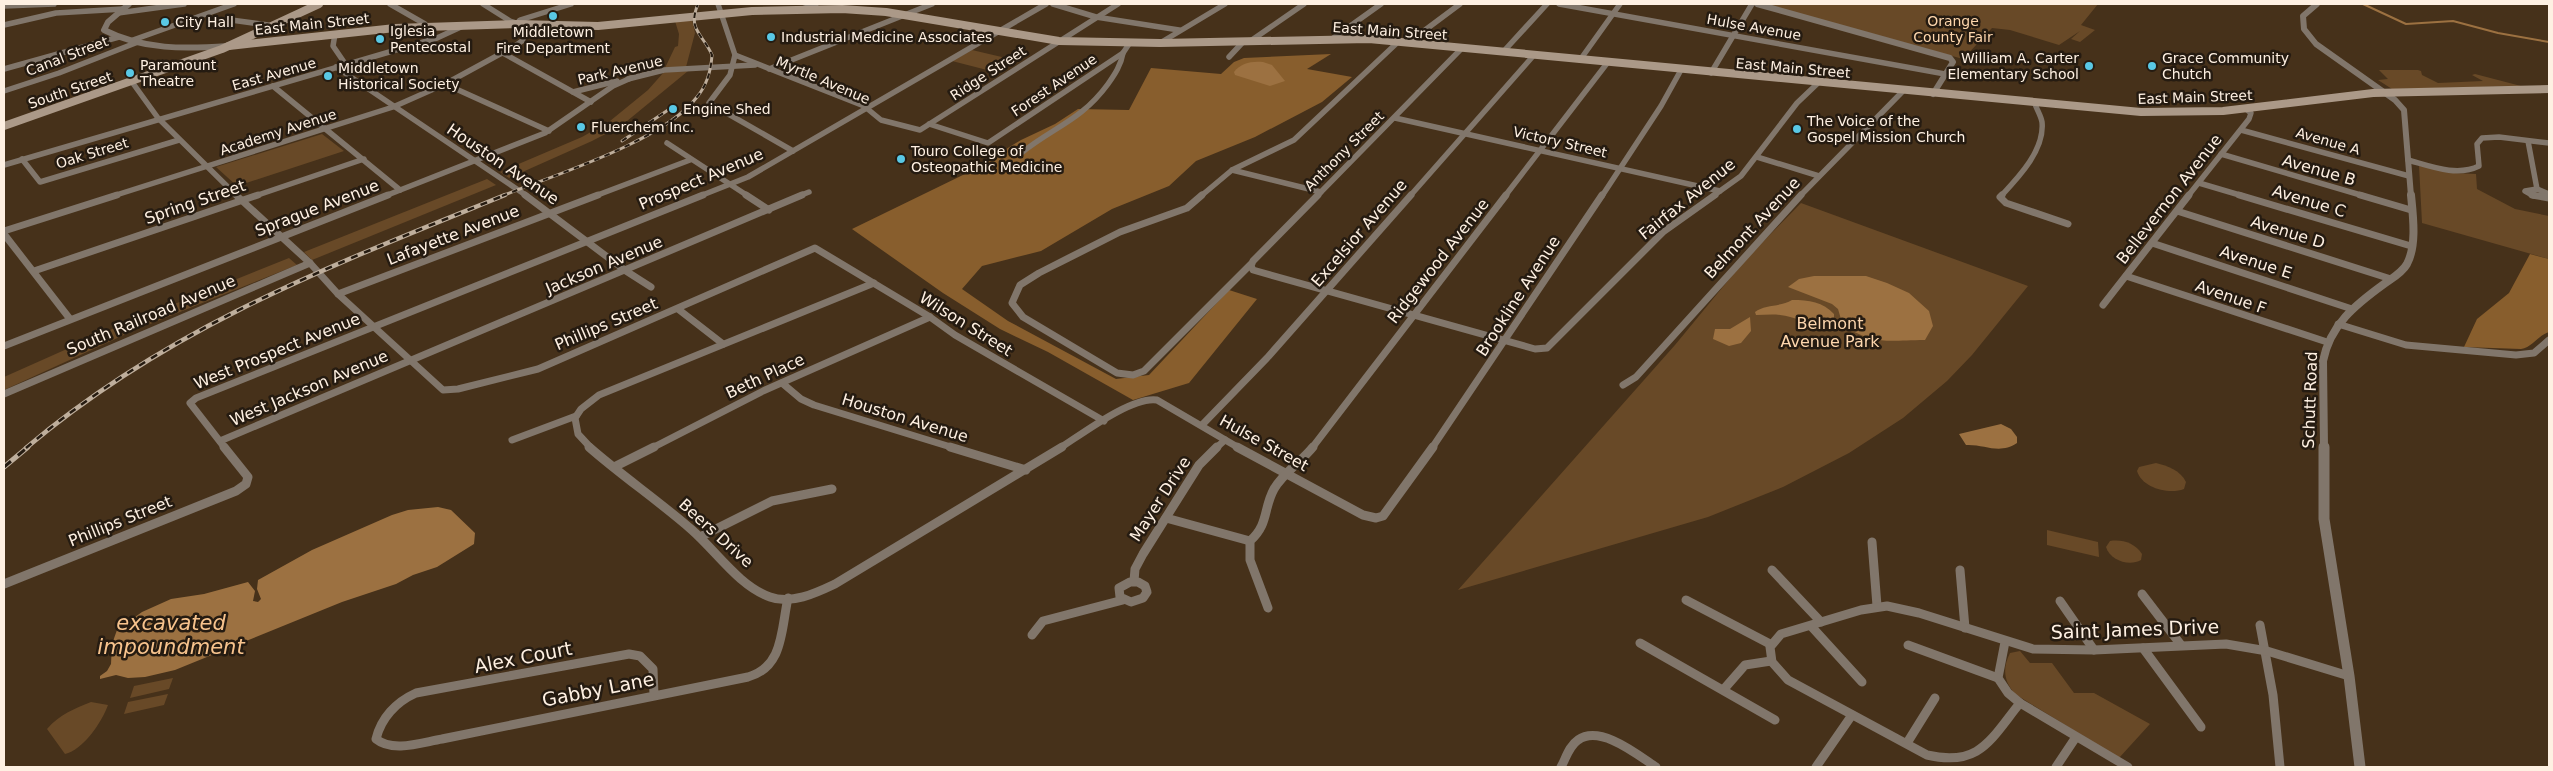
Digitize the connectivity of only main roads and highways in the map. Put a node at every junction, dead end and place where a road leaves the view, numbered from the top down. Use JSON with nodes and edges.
{"nodes":[{"id":1,"x":319,"y":4,"type":"edge"},
{"id":2,"x":229,"y":46,"type":"junction"},
{"id":3,"x":2549,"y":89,"type":"edge"},
{"id":4,"x":4,"y":126,"type":"edge"}],
"edges":[{"from":1,"to":2,"type":"main road"},
{"from":2,"to":3,"type":"main road","name":"East Main Street"},
{"from":2,"to":4,"type":"main road","name":"South Street"}]}
